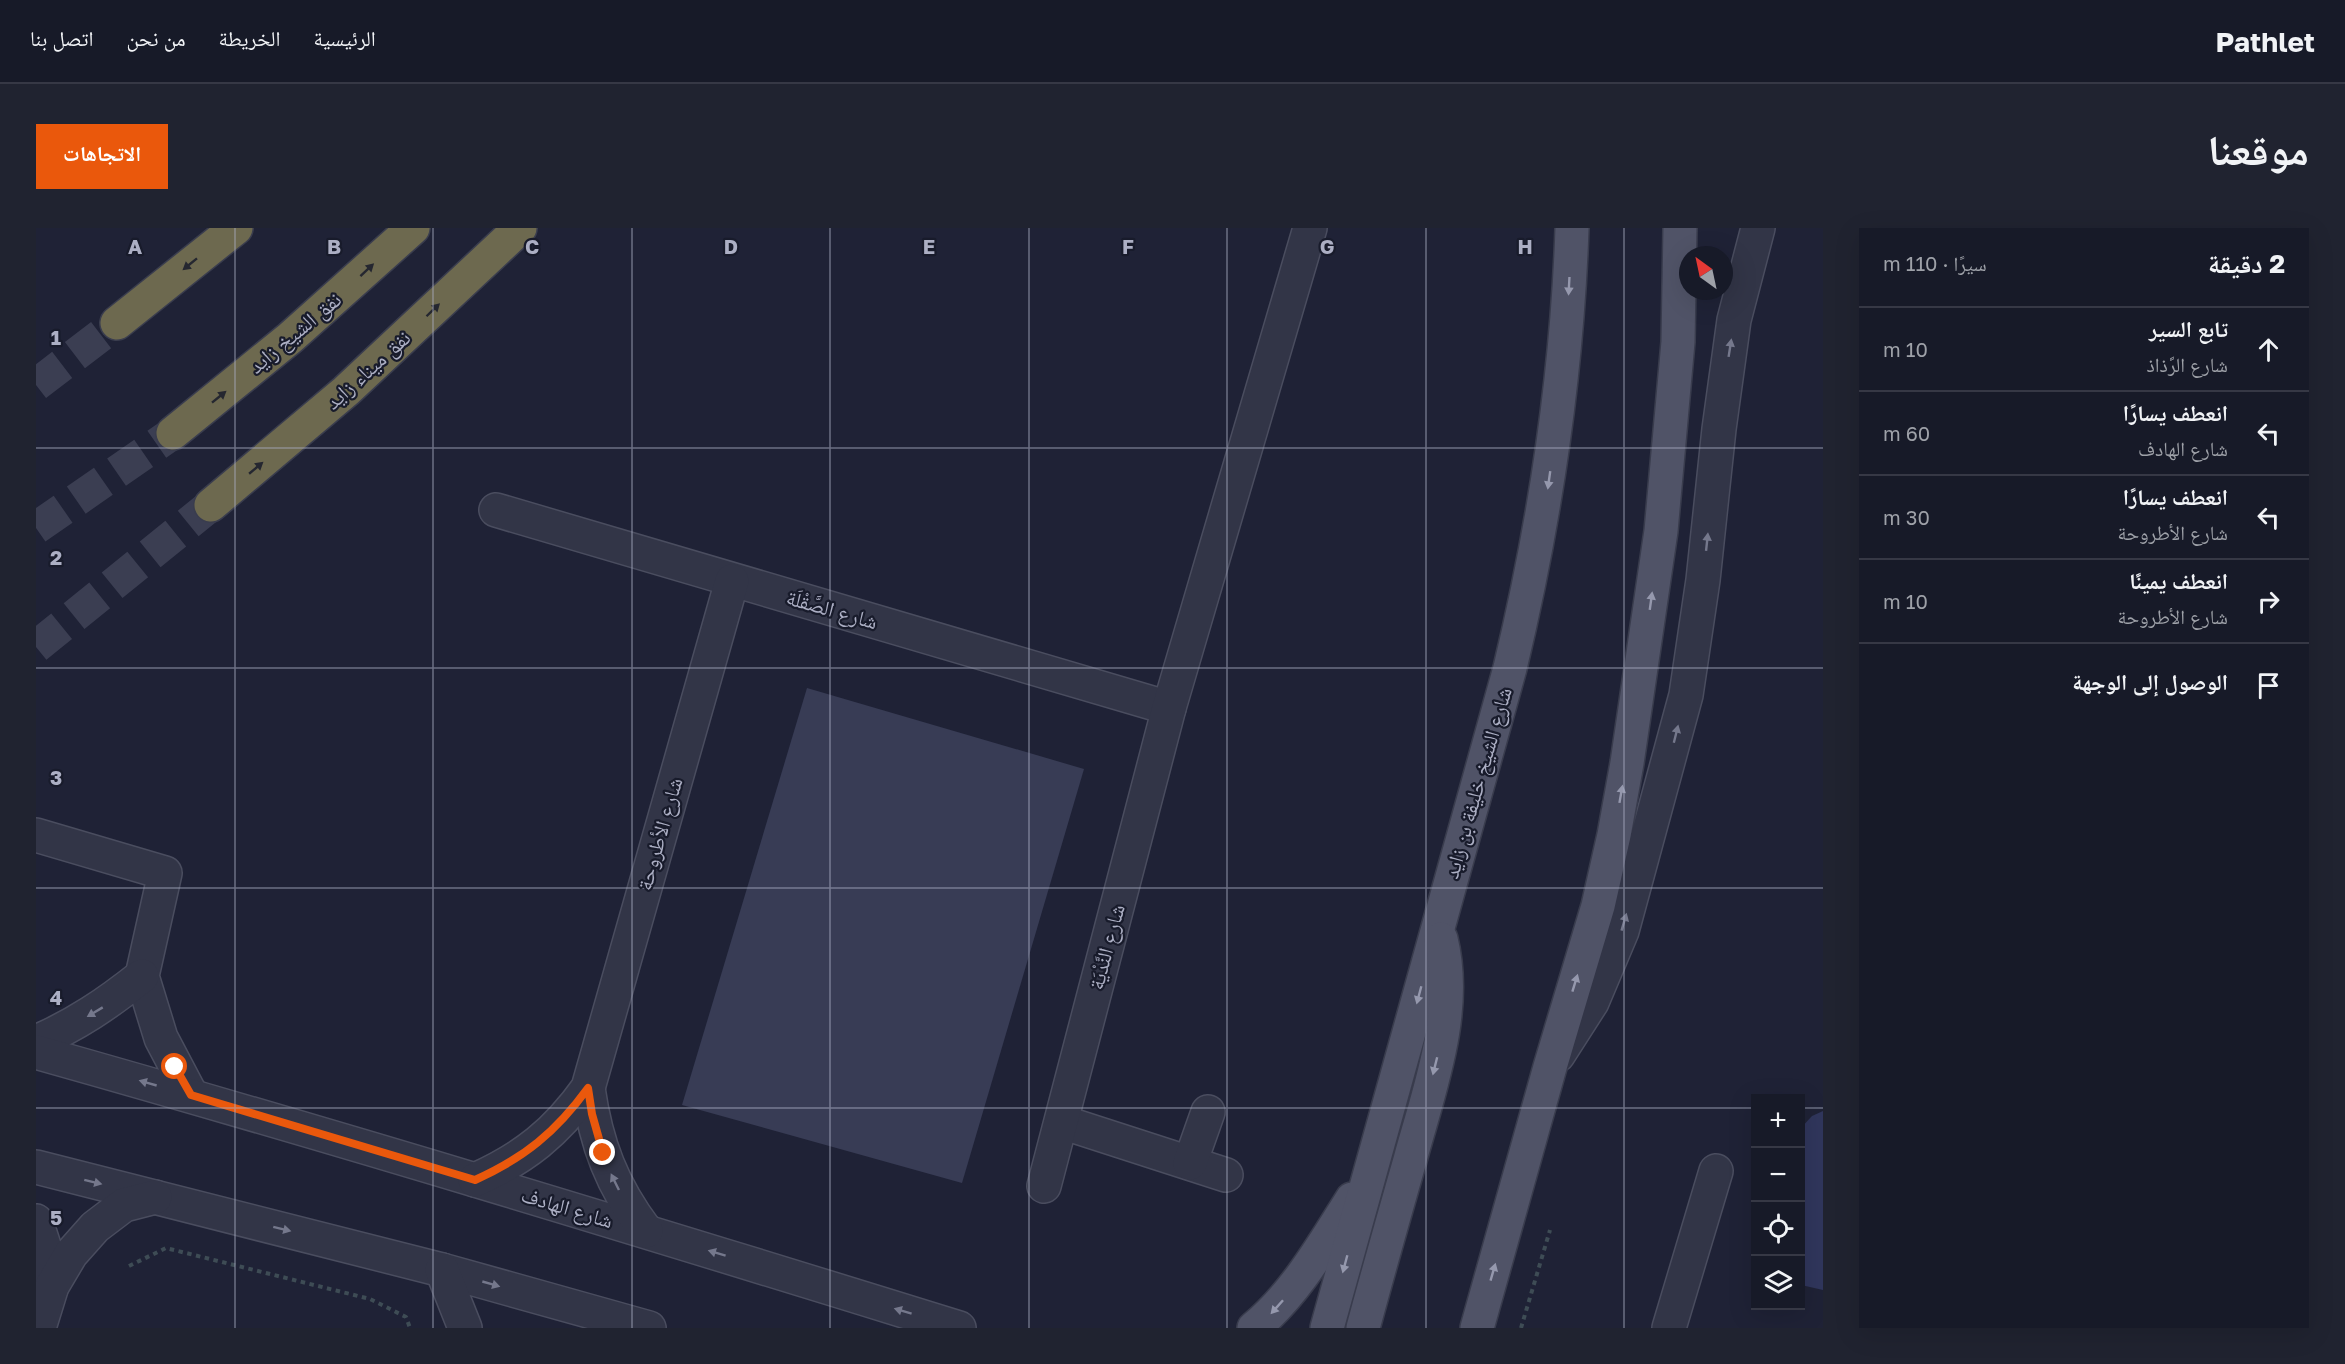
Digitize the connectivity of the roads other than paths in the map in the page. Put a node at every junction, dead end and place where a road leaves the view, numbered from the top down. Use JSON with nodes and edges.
{"nodes":[{"id":1,"x":236,"y":228,"type":"edge"},
{"id":2,"x":413,"y":228,"type":"edge"},
{"id":3,"x":519,"y":228,"type":"edge"},
{"id":4,"x":1310,"y":228,"type":"edge"},
{"id":5,"x":1572,"y":228,"type":"edge"},
{"id":6,"x":1680,"y":228,"type":"edge"},
{"id":7,"x":1758,"y":228,"type":"edge"},
{"id":8,"x":117,"y":323,"type":"tunnel mouth"},
{"id":9,"x":173,"y":433,"type":"tunnel mouth"},
{"id":10,"x":211,"y":505,"type":"tunnel mouth"},
{"id":11,"x":496,"y":510,"type":"dead end"},
{"id":12,"x":732,"y":581,"type":"junction"},
{"id":13,"x":1169,"y":708,"type":"junction"},
{"id":14,"x":36,"y":836,"type":"edge"},
{"id":15,"x":1438,"y":926,"type":"junction"},
{"id":16,"x":142,"y":976,"type":"junction"},
{"id":17,"x":36,"y":1042,"type":"edge"},
{"id":18,"x":36,"y":1052,"type":"edge"},
{"id":19,"x":1550,"y":1067,"type":"junction"},
{"id":20,"x":588,"y":1088,"type":"junction"},
{"id":21,"x":191,"y":1095,"type":"junction"},
{"id":22,"x":1208,"y":1112,"type":"dead end"},
{"id":23,"x":1062,"y":1122,"type":"junction"},
{"id":24,"x":1190,"y":1163,"type":"junction"},
{"id":25,"x":36,"y":1167,"type":"edge"},
{"id":26,"x":1716,"y":1171,"type":"dead end"},
{"id":27,"x":1370,"y":1173,"type":"junction"},
{"id":28,"x":1226,"y":1175,"type":"dead end"},
{"id":29,"x":475,"y":1180,"type":"junction"},
{"id":30,"x":1044,"y":1186,"type":"dead end"},
{"id":31,"x":155,"y":1197,"type":"junction"},
{"id":32,"x":36,"y":1221,"type":"edge"},
{"id":33,"x":646,"y":1231,"type":"junction"},
{"id":34,"x":442,"y":1270,"type":"junction"},
{"id":35,"x":52,"y":1286,"type":"junction"},
{"id":36,"x":630,"y":1326,"type":"edge"},
{"id":37,"x":39,"y":1328,"type":"edge"},
{"id":38,"x":465,"y":1328,"type":"edge"},
{"id":39,"x":959,"y":1328,"type":"edge"},
{"id":40,"x":1254,"y":1328,"type":"edge"},
{"id":41,"x":1327,"y":1328,"type":"edge"},
{"id":42,"x":1363,"y":1328,"type":"edge"},
{"id":43,"x":1477,"y":1328,"type":"edge"},
{"id":44,"x":1669,"y":1328,"type":"edge"}],
"edges":[{"from":1,"to":8,"type":"highway","one_way":true},
{"from":9,"to":2,"type":"highway","name":"نفق الشيخ زايد","one_way":true},
{"from":10,"to":3,"type":"highway","name":"نفق ميناء زايد","one_way":true},
{"from":4,"to":13,"type":"street","name":"شارع النَّدْيَة"},
{"from":5,"to":15,"type":"main road","name":"شارع الشيخ خليفة بن زايد","one_way":true},
{"from":19,"to":6,"type":"main road","one_way":true},
{"from":19,"to":7,"type":"street","one_way":true},
{"from":11,"to":12,"type":"street","name":"شارع الصَّقْلَة"},
{"from":12,"to":13,"type":"street","name":"شارع الصَّقْلَة"},
{"from":12,"to":20,"type":"street","name":"شارع الأطروحة"},
{"from":13,"to":23,"type":"street","name":"شارع النَّدْيَة"},
{"from":14,"to":16,"type":"street"},
{"from":15,"to":27,"type":"main road","name":"شارع الشيخ خليفة بن زايد","one_way":true},
{"from":15,"to":42,"type":"main road","one_way":true},
{"from":16,"to":17,"type":"street","one_way":true},
{"from":16,"to":21,"type":"street"},
{"from":21,"to":18,"type":"street","name":"شارع الهادف","one_way":true},
{"from":43,"to":19,"type":"main road","one_way":true},
{"from":20,"to":29,"type":"street","name":"شارع الأطروحة"},
{"from":33,"to":20,"type":"street","name":"شارع الأطروحة","one_way":true},
{"from":21,"to":29,"type":"street","name":"شارع الهادف"},
{"from":22,"to":24,"type":"street"},
{"from":23,"to":24,"type":"street"},
{"from":23,"to":30,"type":"street","name":"شارع النَّدْيَة"},
{"from":24,"to":28,"type":"street"},
{"from":25,"to":31,"type":"street","one_way":true},
{"from":26,"to":44,"type":"street"},
{"from":27,"to":40,"type":"main road","one_way":true},
{"from":27,"to":41,"type":"main road","name":"شارع الشيخ خليفة بن زايد","one_way":true},
{"from":29,"to":33,"type":"street","name":"شارع الهادف"},
{"from":31,"to":34,"type":"street","one_way":true},
{"from":31,"to":35,"type":"street"},
{"from":32,"to":35,"type":"street"},
{"from":39,"to":33,"type":"street","name":"شارع الهادف","one_way":true},
{"from":34,"to":36,"type":"street","one_way":true},
{"from":34,"to":38,"type":"street"},
{"from":35,"to":37,"type":"street"}]}
